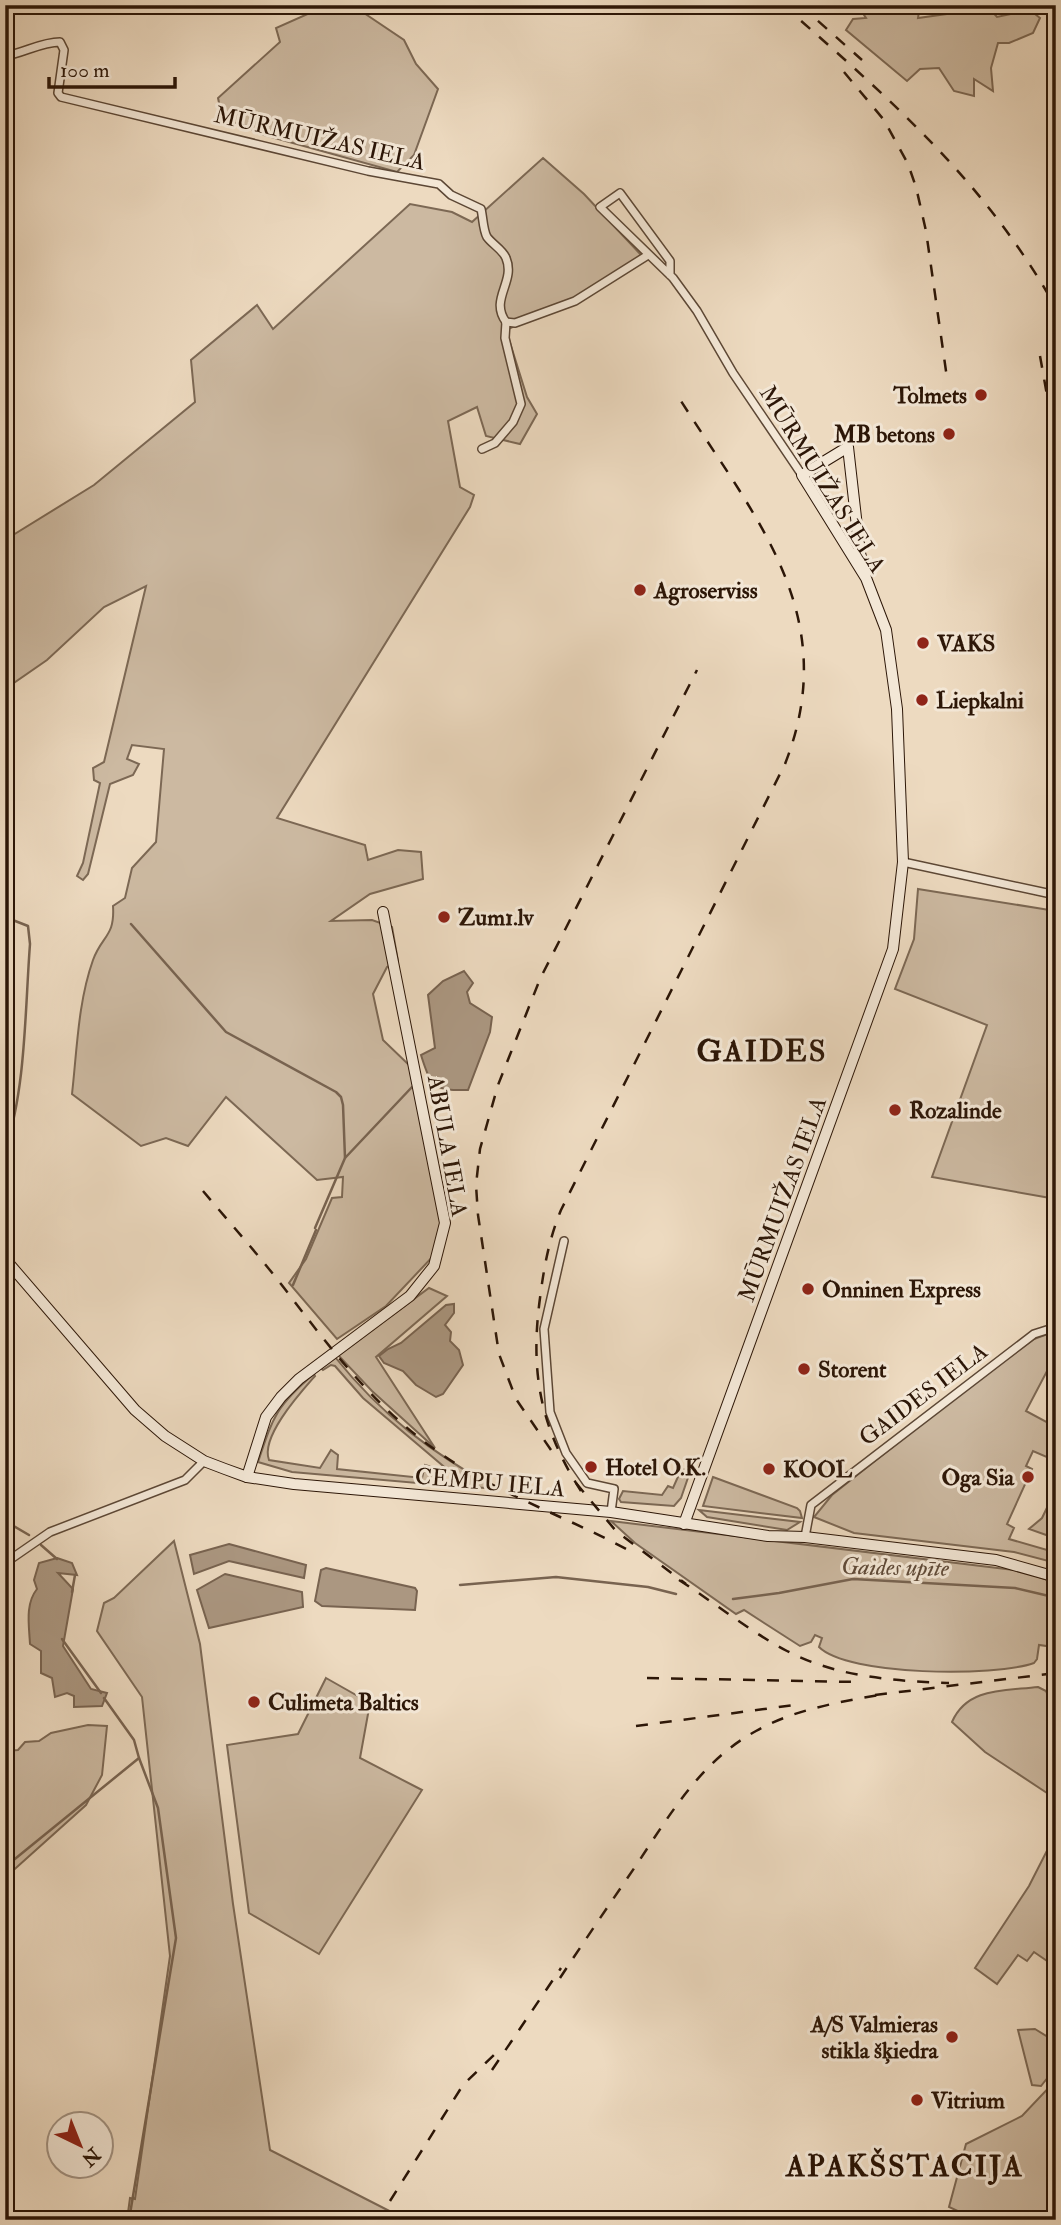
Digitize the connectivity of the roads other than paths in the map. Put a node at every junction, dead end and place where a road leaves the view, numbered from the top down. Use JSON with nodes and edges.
{"nodes":[{"id":1,"x":5,"y":56,"type":"edge"},
{"id":2,"x":648,"y":255,"type":"junction"},
{"id":3,"x":670,"y":275,"type":"junction"},
{"id":4,"x":506,"y":323,"type":"junction"},
{"id":5,"x":482,"y":449,"type":"dead end"},
{"id":6,"x":802,"y":475,"type":"junction"},
{"id":7,"x":866,"y":578,"type":"junction"},
{"id":8,"x":904,"y":862,"type":"junction"},
{"id":9,"x":1056,"y":895,"type":"edge"},
{"id":10,"x":383,"y":912,"type":"dead end"},
{"id":11,"x":564,"y":1241,"type":"dead end"},
{"id":12,"x":5,"y":1259,"type":"edge"},
{"id":13,"x":1056,"y":1327,"type":"edge"},
{"id":14,"x":204,"y":1461,"type":"junction"},
{"id":15,"x":247,"y":1477,"type":"junction"},
{"id":16,"x":611,"y":1511,"type":"junction"},
{"id":17,"x":684,"y":1524,"type":"junction"},
{"id":18,"x":805,"y":1537,"type":"junction"},
{"id":19,"x":5,"y":1563,"type":"edge"},
{"id":20,"x":1056,"y":1577,"type":"edge"}],
"edges":[{"from":1,"to":4,"type":"street","name":"MŪRMUIŽAS IELA"},
{"from":2,"to":3,"type":"street","name":"MŪRMUIŽAS IELA"},
{"from":2,"to":3,"type":"street","name":"MŪRMUIŽAS IELA"},
{"from":2,"to":4,"type":"street"},
{"from":3,"to":6,"type":"street","name":"MŪRMUIŽAS IELA"},
{"from":4,"to":5,"type":"street"},
{"from":6,"to":7,"type":"street","name":"MŪRMUIŽAS IELA"},
{"from":6,"to":7,"type":"street"},
{"from":7,"to":8,"type":"street","name":"MŪRMUIŽAS IELA"},
{"from":8,"to":9,"type":"street"},
{"from":8,"to":17,"type":"street","name":"MŪRMUIŽAS IELA"},
{"from":10,"to":15,"type":"street","name":"ABULA IELA"},
{"from":11,"to":16,"type":"street"},
{"from":12,"to":14,"type":"street","name":"CEMPU IELA"},
{"from":13,"to":18,"type":"street","name":"GAIDES IELA"},
{"from":14,"to":15,"type":"street","name":"CEMPU IELA"},
{"from":14,"to":19,"type":"street"},
{"from":15,"to":16,"type":"street","name":"CEMPU IELA"},
{"from":16,"to":17,"type":"street","name":"CEMPU IELA"},
{"from":17,"to":18,"type":"street","name":"CEMPU IELA"},
{"from":18,"to":20,"type":"street","name":"CEMPU IELA"}]}
